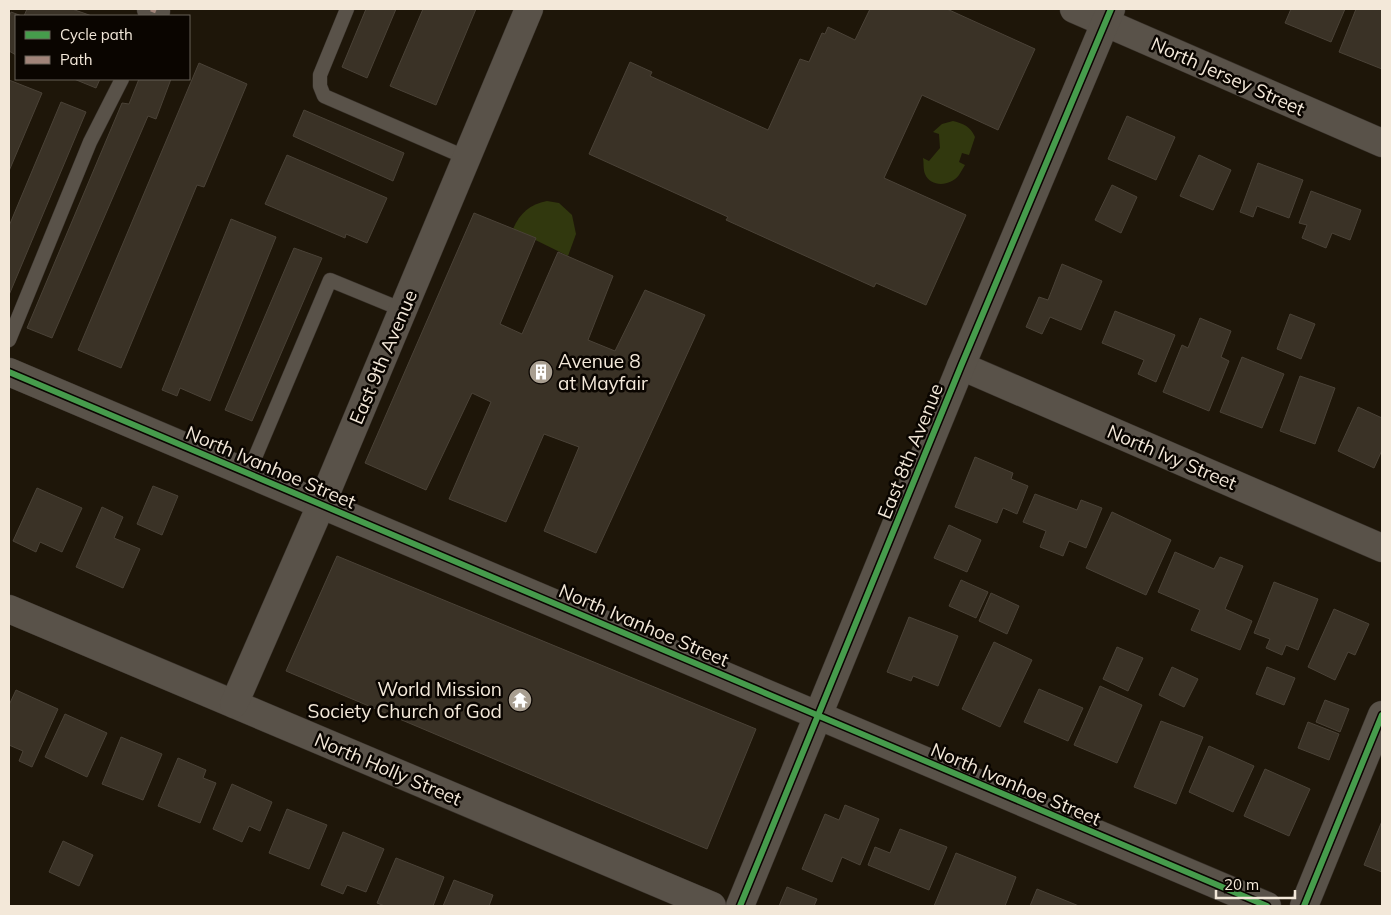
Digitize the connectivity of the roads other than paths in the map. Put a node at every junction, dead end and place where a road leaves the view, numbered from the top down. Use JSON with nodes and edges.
{"nodes":[{"id":1,"x":347,"y":9,"type":"edge"},
{"id":2,"x":529,"y":9,"type":"edge"},
{"id":3,"x":1074,"y":9,"type":"edge"},
{"id":4,"x":1108,"y":16,"type":"edge"},
{"id":5,"x":121,"y":80,"type":"edge"},
{"id":6,"x":1382,"y":143,"type":"edge"},
{"id":7,"x":467,"y":158,"type":"junction"},
{"id":8,"x":403,"y":310,"type":"junction"},
{"id":9,"x":9,"y":340,"type":"edge"},
{"id":10,"x":961,"y":366,"type":"junction"},
{"id":11,"x":9,"y":372,"type":"edge"},
{"id":12,"x":248,"y":474,"type":"junction"},
{"id":13,"x":321,"y":505,"type":"junction"},
{"id":14,"x":1382,"y":548,"type":"edge"},
{"id":15,"x":9,"y":609,"type":"edge"},
{"id":16,"x":234,"y":704,"type":"junction"},
{"id":17,"x":1382,"y":715,"type":"edge"},
{"id":18,"x":818,"y":716,"type":"junction"},
{"id":19,"x":712,"y":906,"type":"edge"},
{"id":20,"x":740,"y":906,"type":"edge"},
{"id":21,"x":1267,"y":906,"type":"edge"},
{"id":22,"x":1304,"y":906,"type":"edge"}],
"edges":[{"from":1,"to":7,"type":"lane"},
{"from":2,"to":7,"type":"street","name":"East 9th Avenue"},
{"from":3,"to":4,"type":"street","name":"North Jersey Street"},
{"from":4,"to":6,"type":"street","name":"North Jersey Street"},
{"from":4,"to":10,"type":"street","name":"East 8th Avenue"},
{"from":5,"to":9,"type":"lane"},
{"from":7,"to":8,"type":"street","name":"East 9th Avenue"},
{"from":8,"to":12,"type":"lane"},
{"from":8,"to":13,"type":"street","name":"East 9th Avenue"},
{"from":10,"to":14,"type":"street","name":"North Ivy Street"},
{"from":10,"to":18,"type":"street","name":"East 8th Avenue"},
{"from":11,"to":12,"type":"street","name":"North Ivanhoe Street"},
{"from":12,"to":13,"type":"street","name":"North Ivanhoe Street"},
{"from":13,"to":16,"type":"street","name":"East 9th Avenue"},
{"from":13,"to":18,"type":"street","name":"North Ivanhoe Street"},
{"from":15,"to":16,"type":"street","name":"North Holly Street"},
{"from":16,"to":19,"type":"street","name":"North Holly Street"},
{"from":17,"to":22,"type":"street"},
{"from":18,"to":20,"type":"street","name":"East 8th Avenue"},
{"from":18,"to":21,"type":"street","name":"North Ivanhoe Street"}]}
